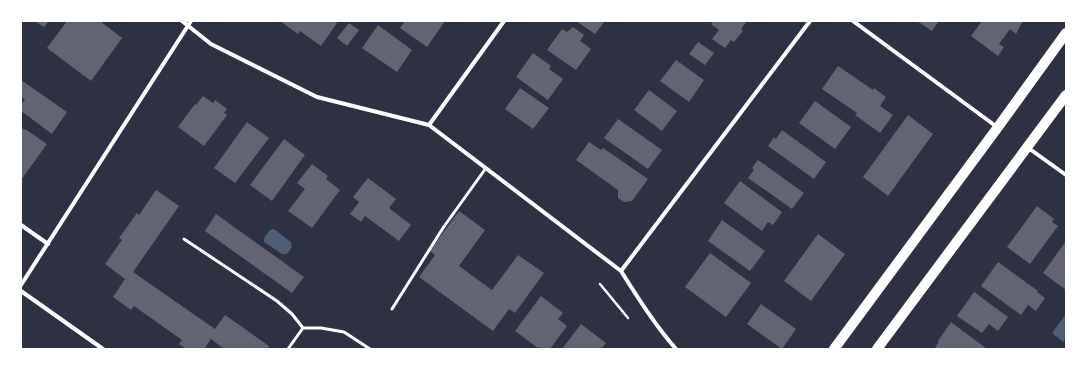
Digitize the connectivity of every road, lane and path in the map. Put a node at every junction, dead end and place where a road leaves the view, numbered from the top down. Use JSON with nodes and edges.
{"nodes":[{"id":1,"x":182,"y":21,"type":"edge"},
{"id":2,"x":191,"y":21,"type":"edge"},
{"id":3,"x":504,"y":21,"type":"edge"},
{"id":4,"x":810,"y":21,"type":"edge"},
{"id":5,"x":853,"y":21,"type":"edge"},
{"id":6,"x":188,"y":26,"type":"junction"},
{"id":7,"x":1066,"y":33,"type":"edge"},
{"id":8,"x":1066,"y":95,"type":"edge"},
{"id":9,"x":429,"y":125,"type":"junction"},
{"id":10,"x":998,"y":128,"type":"junction"},
{"id":11,"x":1026,"y":147,"type":"junction"},
{"id":12,"x":486,"y":168,"type":"junction"},
{"id":13,"x":1066,"y":175,"type":"edge"},
{"id":14,"x":21,"y":225,"type":"edge"},
{"id":15,"x":184,"y":239,"type":"dead end"},
{"id":16,"x":48,"y":244,"type":"junction"},
{"id":17,"x":621,"y":271,"type":"junction"},
{"id":18,"x":600,"y":284,"type":"dead end"},
{"id":19,"x":21,"y":285,"type":"edge"},
{"id":20,"x":21,"y":291,"type":"edge"},
{"id":21,"x":392,"y":309,"type":"dead end"},
{"id":22,"x":628,"y":318,"type":"dead end"},
{"id":23,"x":303,"y":328,"type":"junction"},
{"id":24,"x":103,"y":349,"type":"edge"},
{"id":25,"x":288,"y":349,"type":"edge"},
{"id":26,"x":370,"y":349,"type":"edge"},
{"id":27,"x":676,"y":349,"type":"edge"},
{"id":28,"x":834,"y":349,"type":"edge"},
{"id":29,"x":877,"y":349,"type":"edge"}],
"edges":[{"from":1,"to":6,"type":"street"},
{"from":2,"to":6,"type":"street"},
{"from":3,"to":9,"type":"street"},
{"from":4,"to":17,"type":"street"},
{"from":5,"to":10,"type":"street"},
{"from":6,"to":9,"type":"street"},
{"from":6,"to":16,"type":"street"},
{"from":7,"to":10,"type":"main road"},
{"from":8,"to":11,"type":"main road"},
{"from":9,"to":12,"type":"street"},
{"from":10,"to":28,"type":"main road"},
{"from":11,"to":13,"type":"street"},
{"from":11,"to":29,"type":"main road"},
{"from":12,"to":17,"type":"street"},
{"from":12,"to":21,"type":"lane"},
{"from":14,"to":16,"type":"street"},
{"from":15,"to":23,"type":"lane"},
{"from":16,"to":19,"type":"street"},
{"from":17,"to":27,"type":"street"},
{"from":18,"to":22,"type":"path"},
{"from":20,"to":24,"type":"street"},
{"from":23,"to":25,"type":"lane"},
{"from":23,"to":26,"type":"lane"}]}
